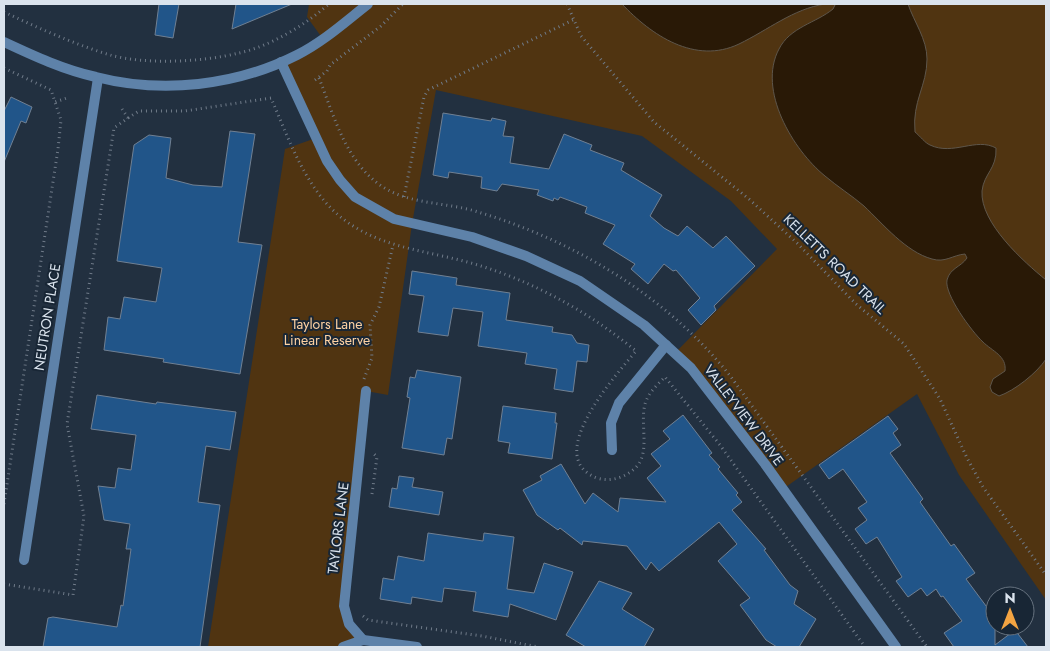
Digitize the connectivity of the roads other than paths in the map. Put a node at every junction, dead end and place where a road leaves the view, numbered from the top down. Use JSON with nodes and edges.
{"nodes":[{"id":1,"x":368,"y":4,"type":"edge"},
{"id":2,"x":4,"y":42,"type":"edge"},
{"id":3,"x":281,"y":62,"type":"junction"},
{"id":4,"x":98,"y":78,"type":"junction"},
{"id":5,"x":666,"y":345,"type":"junction"},
{"id":6,"x":366,"y":391,"type":"road end"},
{"id":7,"x":612,"y":450,"type":"dead end"},
{"id":8,"x":24,"y":560,"type":"dead end"},
{"id":9,"x":363,"y":640,"type":"junction"},
{"id":10,"x":343,"y":647,"type":"edge"},
{"id":11,"x":417,"y":647,"type":"edge"},
{"id":12,"x":896,"y":647,"type":"edge"}],
"edges":[{"from":1,"to":3,"type":"street"},
{"from":2,"to":4,"type":"street"},
{"from":3,"to":4,"type":"street"},
{"from":3,"to":5,"type":"street","name":"VALLEYVIEW DRIVE"},
{"from":4,"to":8,"type":"street","name":"NEUTRON PLACE"},
{"from":5,"to":7,"type":"street"},
{"from":5,"to":12,"type":"street","name":"VALLEYVIEW DRIVE"},
{"from":6,"to":9,"type":"street","name":"TAYLORS LANE"},
{"from":9,"to":10,"type":"street"},
{"from":9,"to":11,"type":"street"}]}
